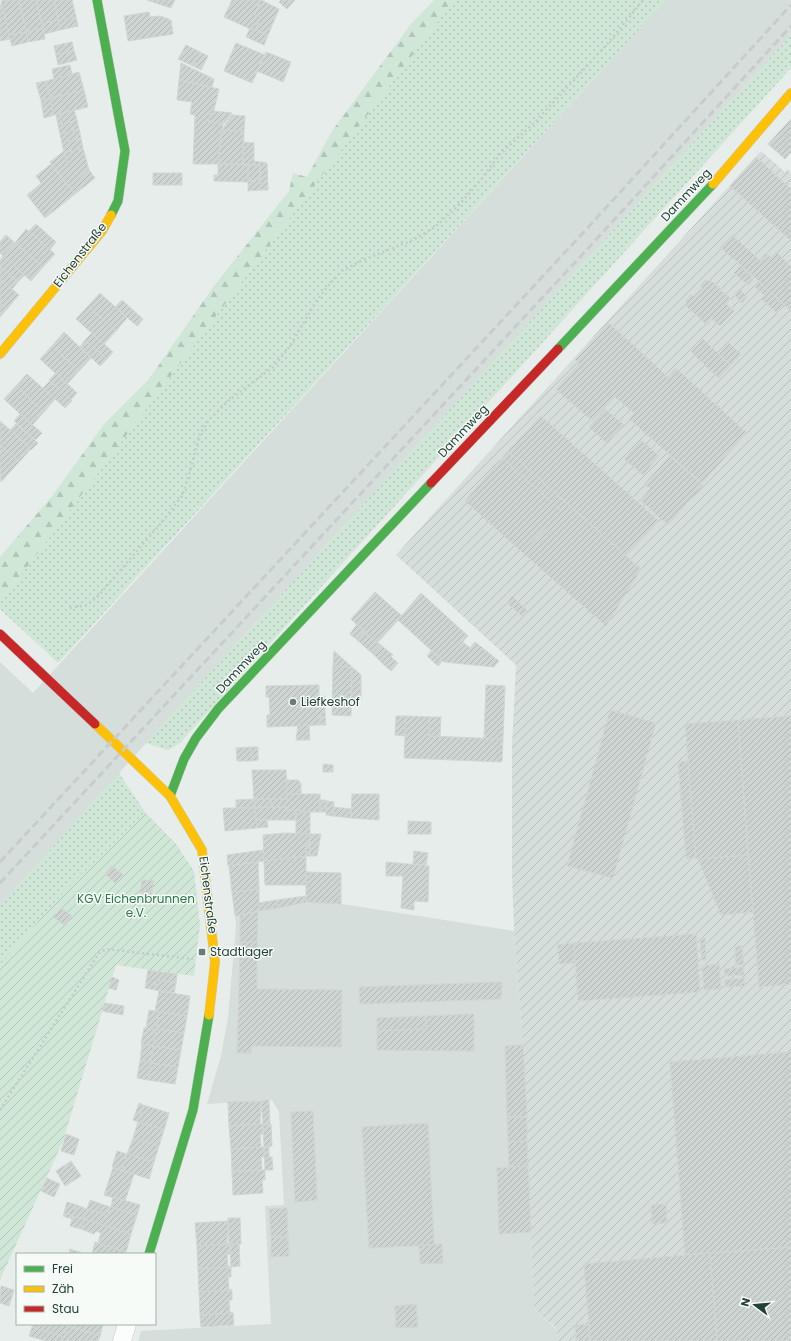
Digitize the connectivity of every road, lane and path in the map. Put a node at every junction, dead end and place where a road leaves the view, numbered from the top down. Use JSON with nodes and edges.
{"nodes":[{"id":1,"x":97,"y":0,"type":"edge"},
{"id":2,"x":643,"y":0,"type":"edge"},
{"id":3,"x":791,"y":93,"type":"edge"},
{"id":4,"x":0,"y":354,"type":"edge"},
{"id":5,"x":70,"y":608,"type":"dead end"},
{"id":6,"x":0,"y":634,"type":"edge"},
{"id":7,"x":170,"y":796,"type":"junction"},
{"id":8,"x":215,"y":962,"type":"junction"},
{"id":9,"x":0,"y":1110,"type":"edge"},
{"id":10,"x":149,"y":1253,"type":"edge"},
{"id":11,"x":127,"y":1325,"type":"edge"},
{"id":12,"x":122,"y":1341,"type":"edge"}],
"edges":[{"from":1,"to":4,"type":"street","name":"Eichenstraße"},
{"from":2,"to":5,"type":"path"},
{"from":3,"to":7,"type":"street","name":"Dammweg"},
{"from":6,"to":7,"type":"street","name":"Eichenstraße"},
{"from":7,"to":8,"type":"street","name":"Eichenstraße"},
{"from":8,"to":9,"type":"path"},
{"from":8,"to":10,"type":"street","name":"Eichenstraße"},
{"from":11,"to":12,"type":"street"}]}
